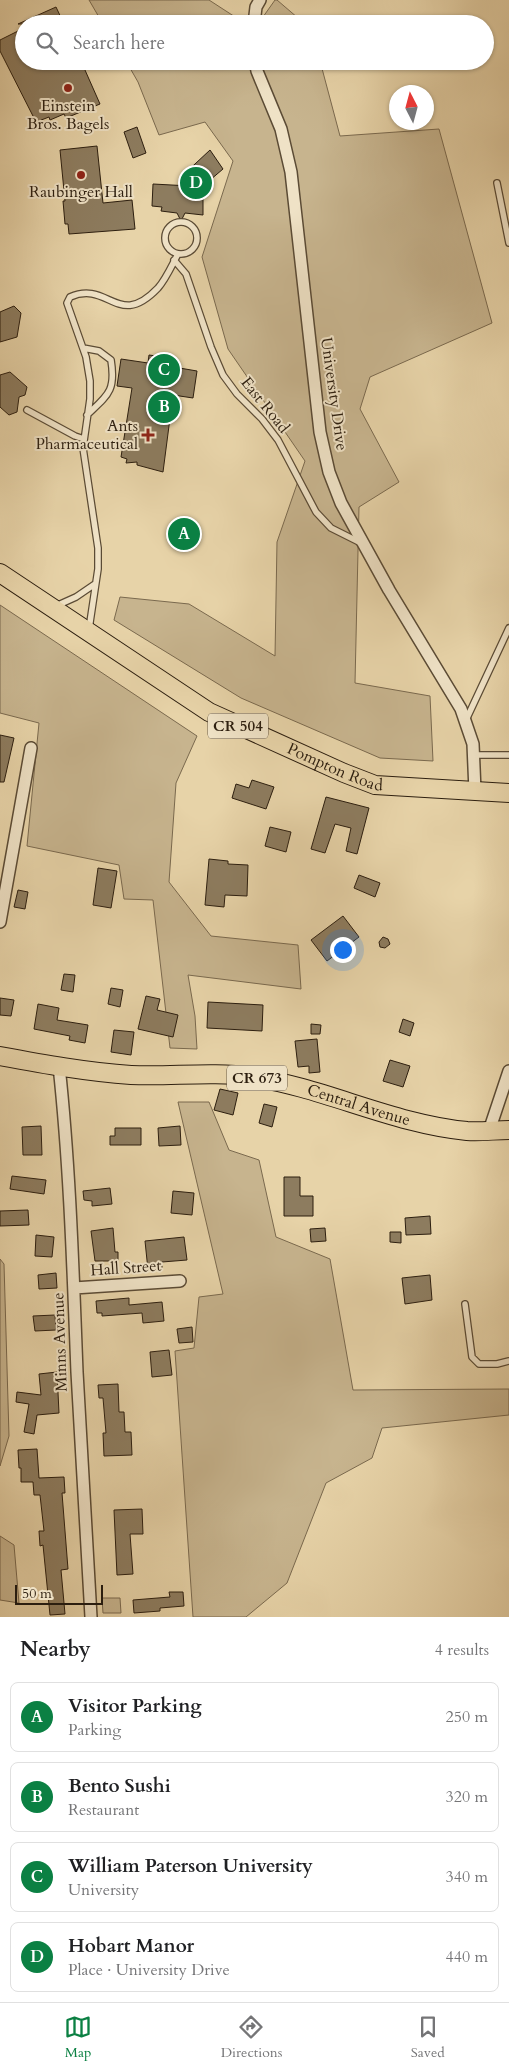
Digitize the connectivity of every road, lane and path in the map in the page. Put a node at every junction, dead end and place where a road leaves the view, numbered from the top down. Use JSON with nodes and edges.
{"nodes":[{"id":1,"x":260,"y":0,"type":"edge"},
{"id":2,"x":255,"y":15,"type":"edge"},
{"id":3,"x":257,"y":70,"type":"edge"},
{"id":4,"x":497,"y":183,"type":"dead end"},
{"id":5,"x":509,"y":243,"type":"edge"},
{"id":6,"x":178,"y":254,"type":"junction"},
{"id":7,"x":174,"y":260,"type":"junction"},
{"id":8,"x":83,"y":348,"type":"junction"},
{"id":9,"x":27,"y":410,"type":"dead end"},
{"id":10,"x":87,"y":415,"type":"junction"},
{"id":11,"x":84,"y":439,"type":"junction"},
{"id":12,"x":364,"y":545,"type":"junction"},
{"id":13,"x":0,"y":573,"type":"edge"},
{"id":14,"x":95,"y":584,"type":"junction"},
{"id":15,"x":52,"y":608,"type":"junction"},
{"id":16,"x":509,"y":628,"type":"edge"},
{"id":17,"x":89,"y":632,"type":"junction"},
{"id":18,"x":465,"y":722,"type":"junction"},
{"id":19,"x":31,"y":748,"type":"dead end"},
{"id":20,"x":473,"y":755,"type":"junction"},
{"id":21,"x":509,"y":755,"type":"edge"},
{"id":22,"x":475,"y":791,"type":"junction"},
{"id":23,"x":509,"y":793,"type":"edge"},
{"id":24,"x":0,"y":922,"type":"edge"},
{"id":25,"x":0,"y":1056,"type":"edge"},
{"id":26,"x":59,"y":1066,"type":"junction"},
{"id":27,"x":509,"y":1070,"type":"edge"},
{"id":28,"x":509,"y":1130,"type":"edge"},
{"id":29,"x":489,"y":1131,"type":"junction"},
{"id":30,"x":180,"y":1281,"type":"dead end"},
{"id":31,"x":74,"y":1288,"type":"junction"},
{"id":32,"x":465,"y":1304,"type":"dead end"},
{"id":33,"x":509,"y":1361,"type":"edge"},
{"id":34,"x":91,"y":1617,"type":"edge"}],
"edges":[{"from":1,"to":2,"type":"street"},
{"from":3,"to":12,"type":"street","name":"University Drive"},
{"from":4,"to":5,"type":"lane"},
{"from":6,"to":6,"type":"lane"},
{"from":6,"to":7,"type":"lane"},
{"from":7,"to":8,"type":"lane"},
{"from":7,"to":12,"type":"lane","name":"East Road"},
{"from":8,"to":10,"type":"lane"},
{"from":8,"to":10,"type":"lane"},
{"from":9,"to":11,"type":"lane"},
{"from":10,"to":11,"type":"lane"},
{"from":11,"to":14,"type":"lane"},
{"from":12,"to":18,"type":"street","name":"University Drive"},
{"from":13,"to":15,"type":"main road","name":"Pompton Road","number":"CR 504"},
{"from":14,"to":15,"type":"lane"},
{"from":14,"to":17,"type":"lane"},
{"from":15,"to":17,"type":"main road","name":"Pompton Road","number":"CR 504"},
{"from":16,"to":18,"type":"lane"},
{"from":17,"to":22,"type":"main road","name":"Pompton Road","number":"CR 504"},
{"from":18,"to":20,"type":"street","name":"University Drive"},
{"from":19,"to":24,"type":"street"},
{"from":20,"to":21,"type":"lane"},
{"from":20,"to":22,"type":"street","name":"University Drive"},
{"from":22,"to":23,"type":"main road","name":"Pompton Road","number":"CR 504"},
{"from":25,"to":26,"type":"main road","name":"Central Avenue","number":"CR 673"},
{"from":26,"to":29,"type":"main road","name":"Central Avenue","number":"CR 673"},
{"from":26,"to":31,"type":"street","name":"Minns Avenue"},
{"from":27,"to":29,"type":"street"},
{"from":28,"to":29,"type":"main road","name":"Central Avenue","number":"CR 673"},
{"from":30,"to":31,"type":"street","name":"Hall Street"},
{"from":31,"to":34,"type":"street","name":"Minns Avenue"},
{"from":32,"to":33,"type":"lane"}]}
